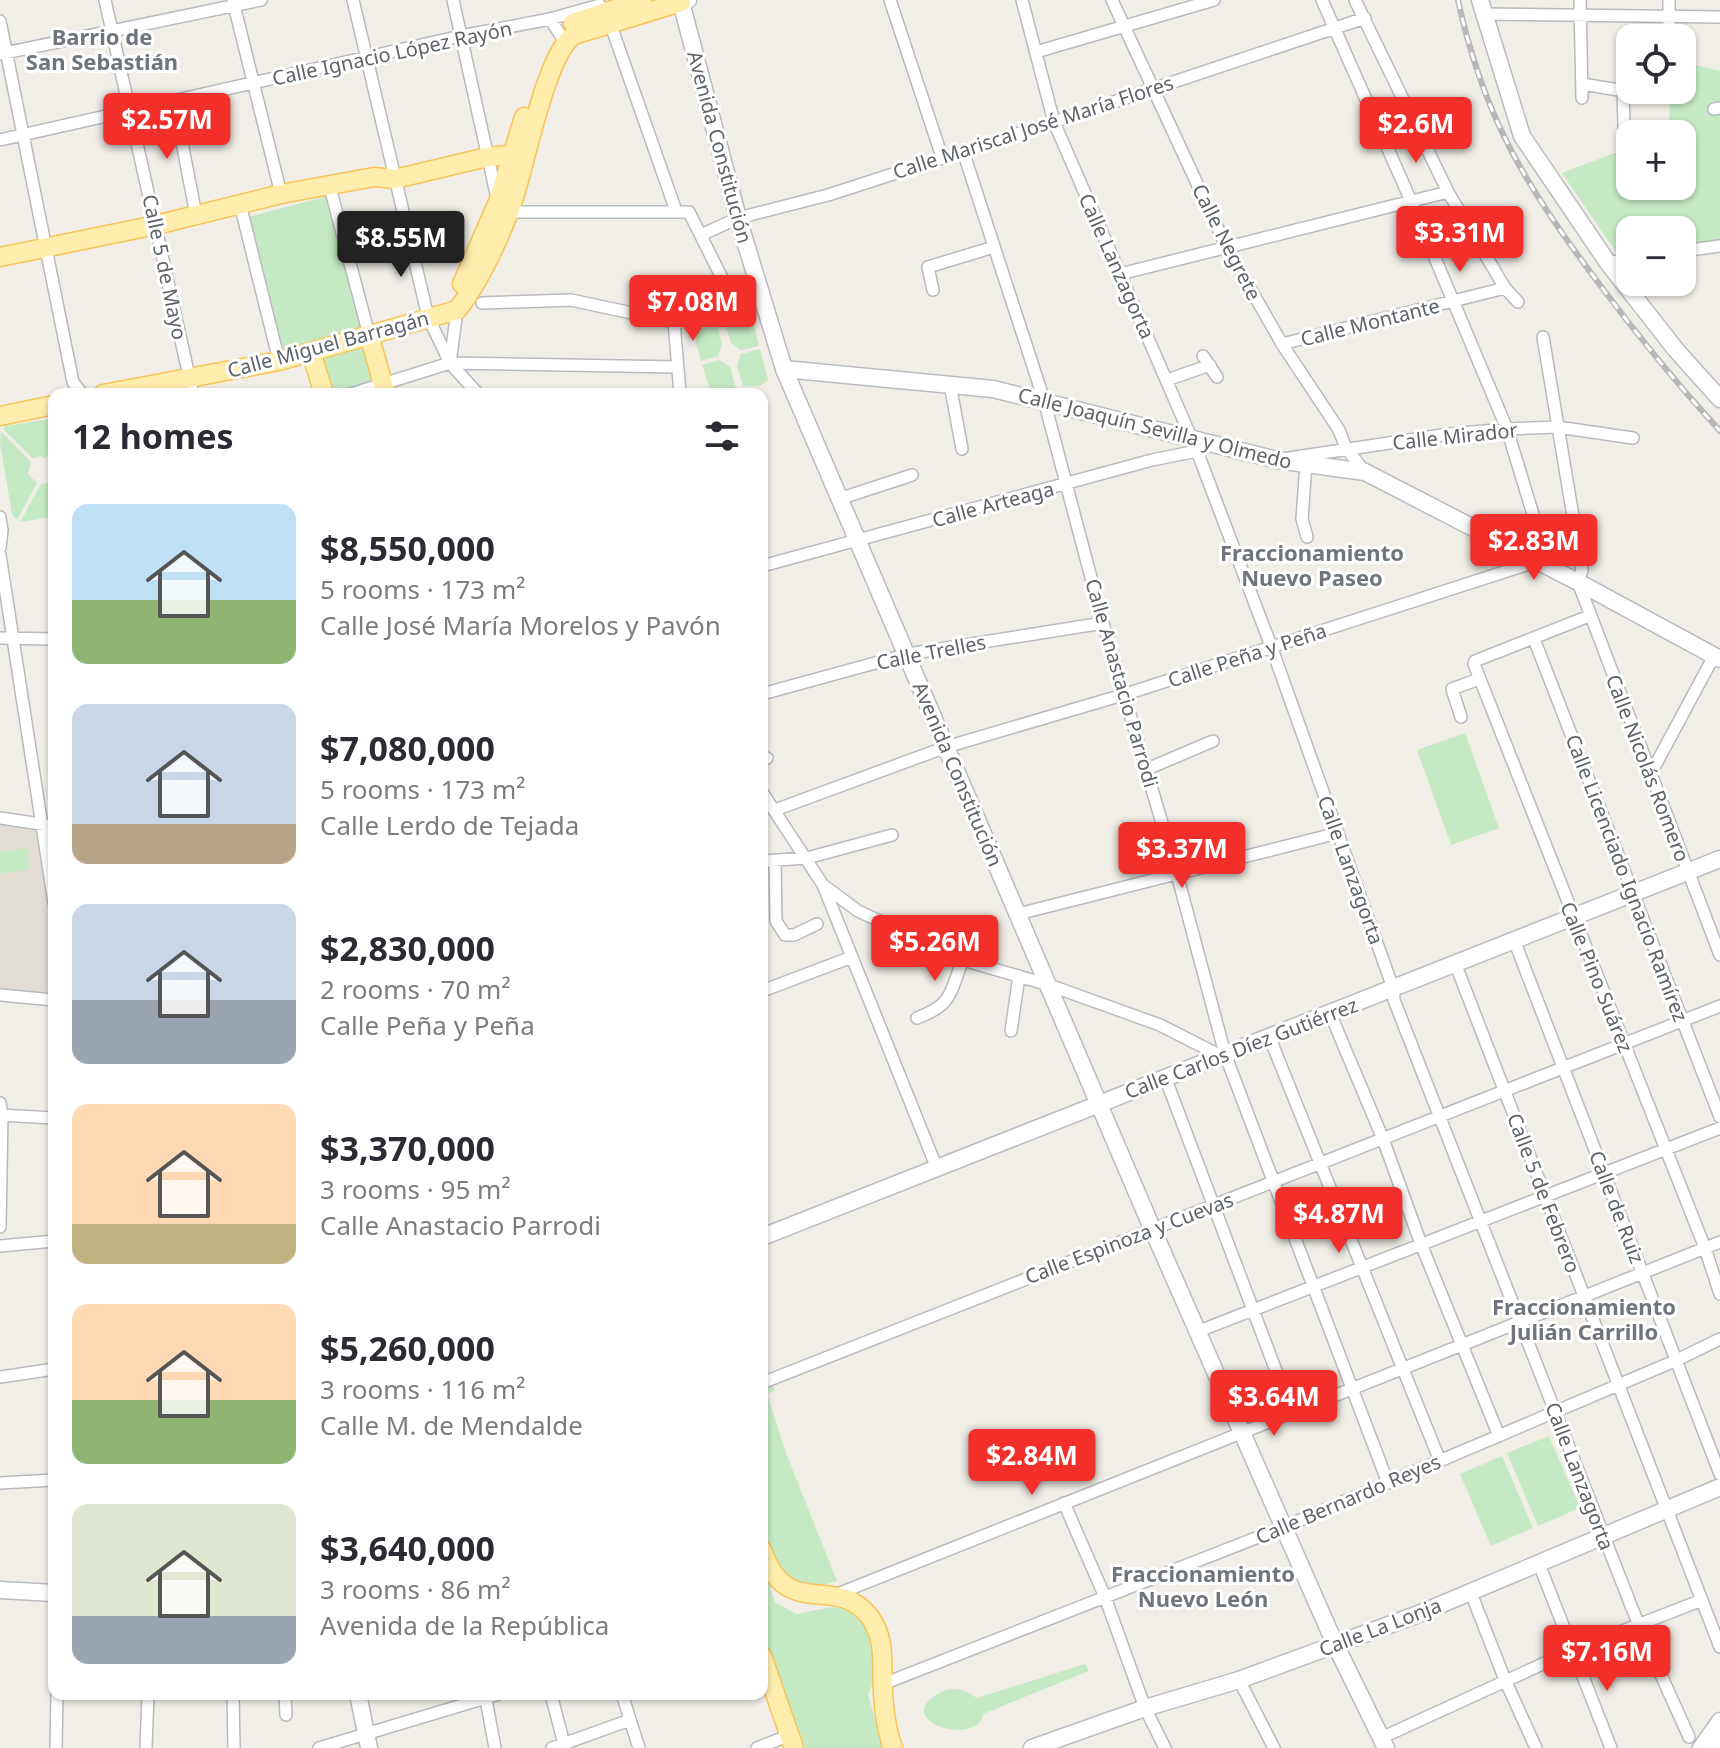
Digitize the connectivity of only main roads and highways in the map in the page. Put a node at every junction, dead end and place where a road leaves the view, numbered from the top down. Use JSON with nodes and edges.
{"nodes":[{"id":1,"x":642,"y":0,"type":"edge"},
{"id":2,"x":683,"y":1,"type":"edge"},
{"id":3,"x":606,"y":10,"type":"edge"},
{"id":4,"x":518,"y":157,"type":"junction"},
{"id":5,"x":0,"y":257,"type":"edge"},
{"id":6,"x":369,"y":335,"type":"junction"},
{"id":7,"x":311,"y":352,"type":"junction"},
{"id":8,"x":191,"y":387,"type":"edge"},
{"id":9,"x":322,"y":388,"type":"edge"},
{"id":10,"x":385,"y":388,"type":"edge"},
{"id":11,"x":48,"y":406,"type":"edge"},
{"id":12,"x":0,"y":416,"type":"edge"},
{"id":13,"x":768,"y":1566,"type":"edge"},
{"id":14,"x":768,"y":1673,"type":"edge"},
{"id":15,"x":792,"y":1742,"type":"edge"},
{"id":16,"x":893,"y":1748,"type":"edge"}],
"edges":[{"from":1,"to":3,"type":"main road"},
{"from":2,"to":3,"type":"main road"},
{"from":3,"to":4,"type":"main road"},
{"from":4,"to":5,"type":"main road"},
{"from":4,"to":6,"type":"main road","name":"Calle Miguel Barragán"},
{"from":6,"to":7,"type":"main road","name":"Calle Miguel Barragán"},
{"from":6,"to":10,"type":"main road"},
{"from":7,"to":8,"type":"main road","name":"Calle Miguel Barragán"},
{"from":7,"to":9,"type":"main road"},
{"from":11,"to":12,"type":"main road"},
{"from":13,"to":16,"type":"main road"},
{"from":14,"to":15,"type":"main road"}]}
